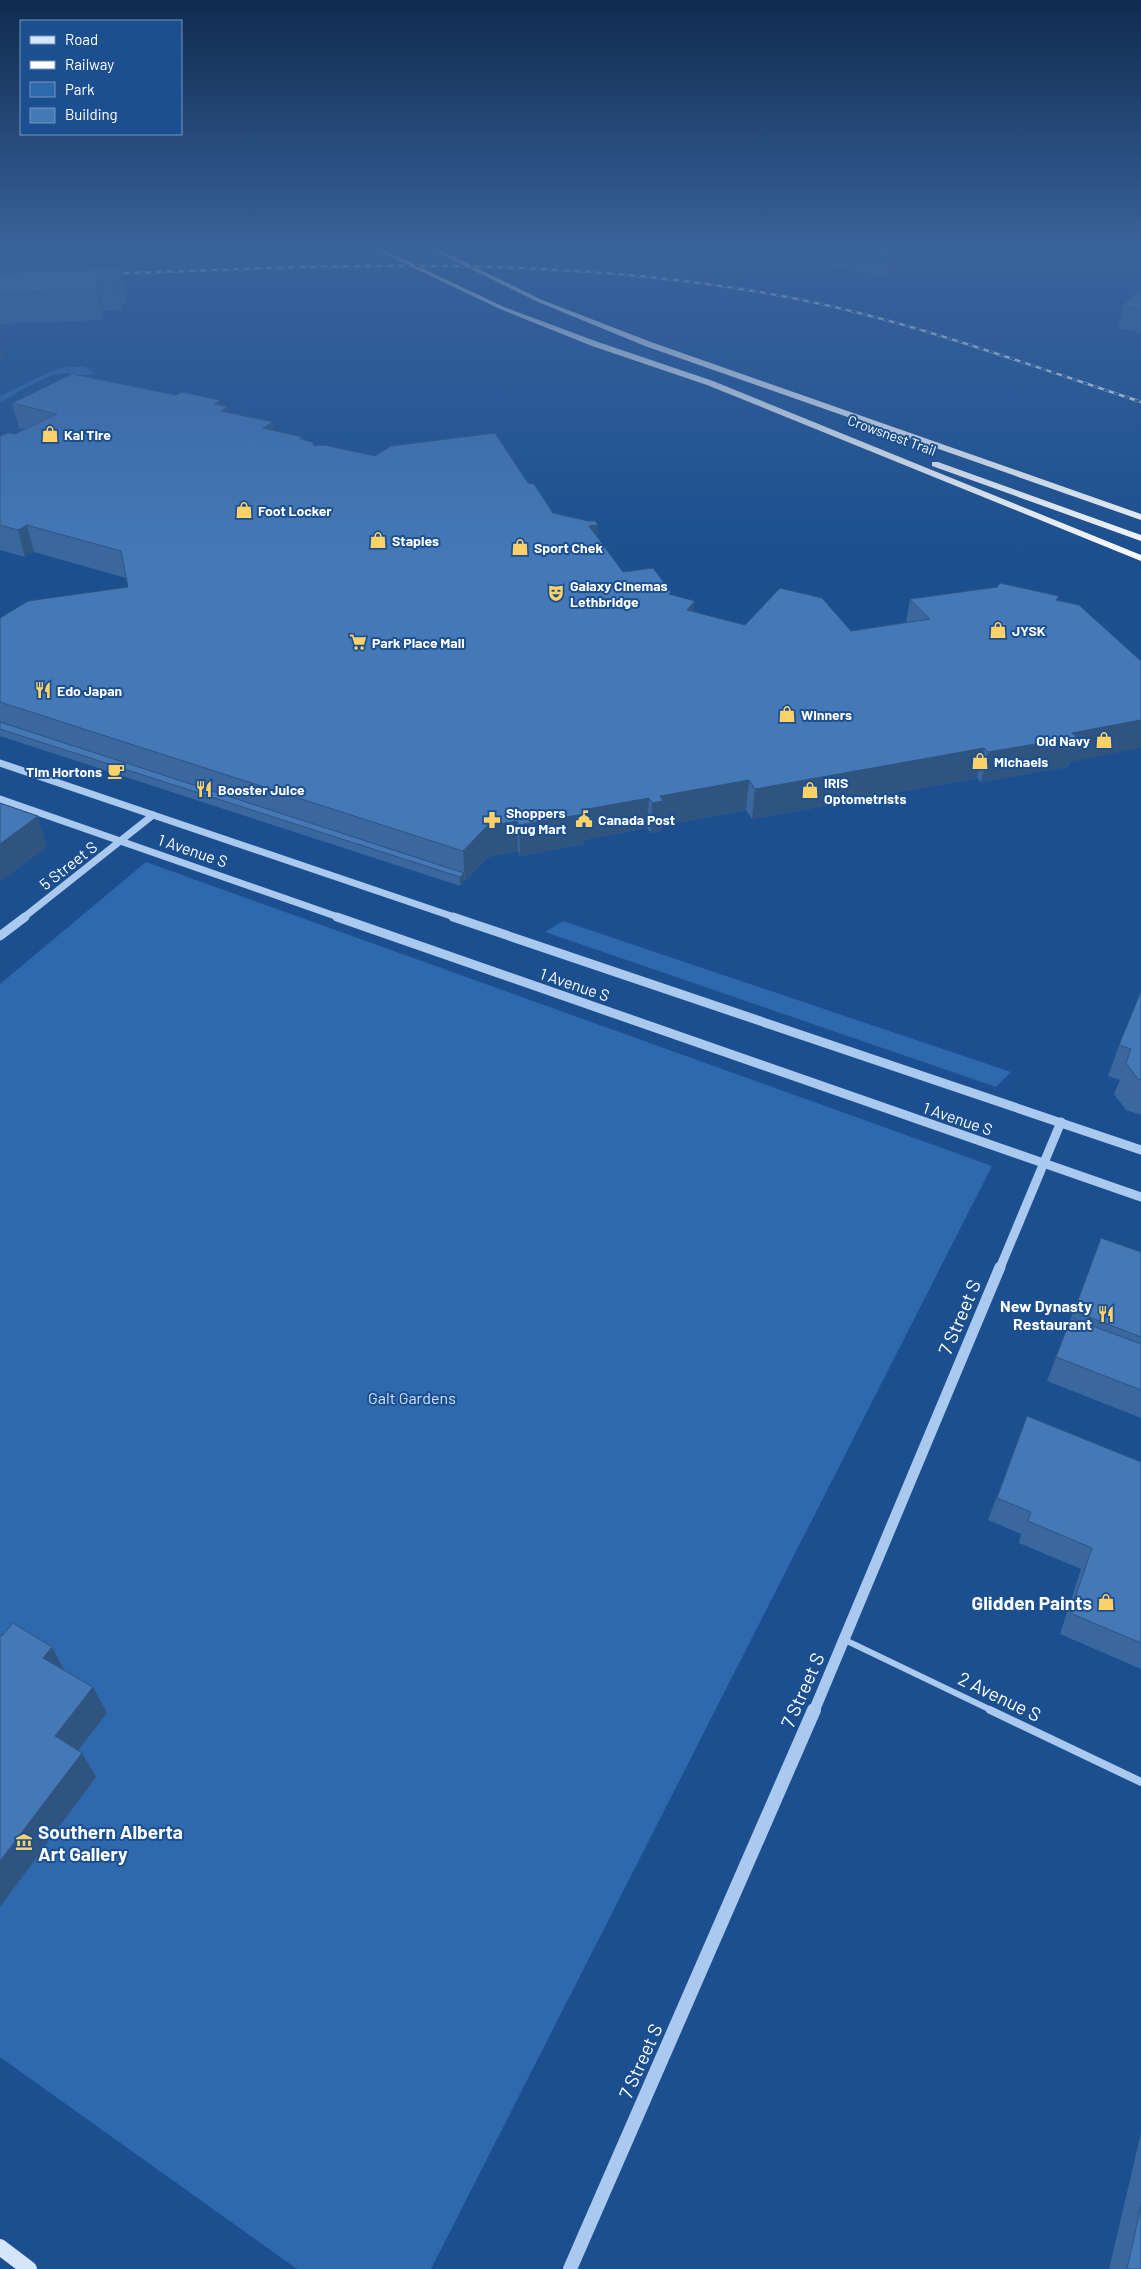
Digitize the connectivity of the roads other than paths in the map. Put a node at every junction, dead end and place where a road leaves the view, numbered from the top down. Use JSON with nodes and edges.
{"nodes":[{"id":1,"x":614,"y":351,"type":"edge"},
{"id":2,"x":627,"y":351,"type":"edge"},
{"id":3,"x":667,"y":351,"type":"edge"},
{"id":4,"x":710,"y":383,"type":"junction"},
{"id":5,"x":894,"y":431,"type":"junction"},
{"id":6,"x":916,"y":457,"type":"dead end"},
{"id":7,"x":926,"y":460,"type":"dead end"},
{"id":8,"x":1141,"y":511,"type":"edge"},
{"id":9,"x":1141,"y":517,"type":"edge"},
{"id":10,"x":1141,"y":538,"type":"edge"},
{"id":11,"x":1141,"y":558,"type":"edge"},
{"id":12,"x":0,"y":763,"type":"edge"},
{"id":13,"x":0,"y":799,"type":"edge"},
{"id":14,"x":153,"y":815,"type":"junction"},
{"id":15,"x":121,"y":841,"type":"junction"},
{"id":16,"x":0,"y":936,"type":"edge"},
{"id":17,"x":1061,"y":1122,"type":"junction"},
{"id":18,"x":1141,"y":1150,"type":"edge"},
{"id":19,"x":1044,"y":1164,"type":"junction"},
{"id":20,"x":1141,"y":1197,"type":"edge"},
{"id":21,"x":845,"y":1640,"type":"junction"},
{"id":22,"x":1141,"y":1782,"type":"edge"},
{"id":23,"x":0,"y":2247,"type":"edge"},
{"id":24,"x":29,"y":2269,"type":"edge"},
{"id":25,"x":570,"y":2269,"type":"edge"}],
"edges":[{"from":1,"to":4,"type":"highway"},
{"from":2,"to":4,"type":"highway","name":"Crowsnest Trail"},
{"from":3,"to":5,"type":"highway","name":"Crowsnest Trail"},
{"from":4,"to":6,"type":"highway","name":"Crowsnest Trail"},
{"from":4,"to":11,"type":"highway"},
{"from":5,"to":8,"type":"highway"},
{"from":5,"to":9,"type":"highway","name":"Crowsnest Trail"},
{"from":7,"to":10,"type":"highway","name":"Crowsnest Trail"},
{"from":12,"to":14,"type":"street","name":"1 Avenue S"},
{"from":13,"to":15,"type":"street","name":"1 Avenue S"},
{"from":14,"to":15,"type":"street","name":"5 Street S"},
{"from":14,"to":17,"type":"street","name":"1 Avenue S"},
{"from":15,"to":16,"type":"street","name":"5 Street S"},
{"from":15,"to":19,"type":"street","name":"1 Avenue S"},
{"from":17,"to":18,"type":"street","name":"1 Avenue S"},
{"from":17,"to":19,"type":"street","name":"7 Street S"},
{"from":19,"to":20,"type":"street","name":"1 Avenue S"},
{"from":19,"to":21,"type":"street","name":"7 Street S"},
{"from":21,"to":22,"type":"street","name":"2 Avenue S"},
{"from":21,"to":25,"type":"street","name":"7 Street S"},
{"from":23,"to":24,"type":"main road"}]}
